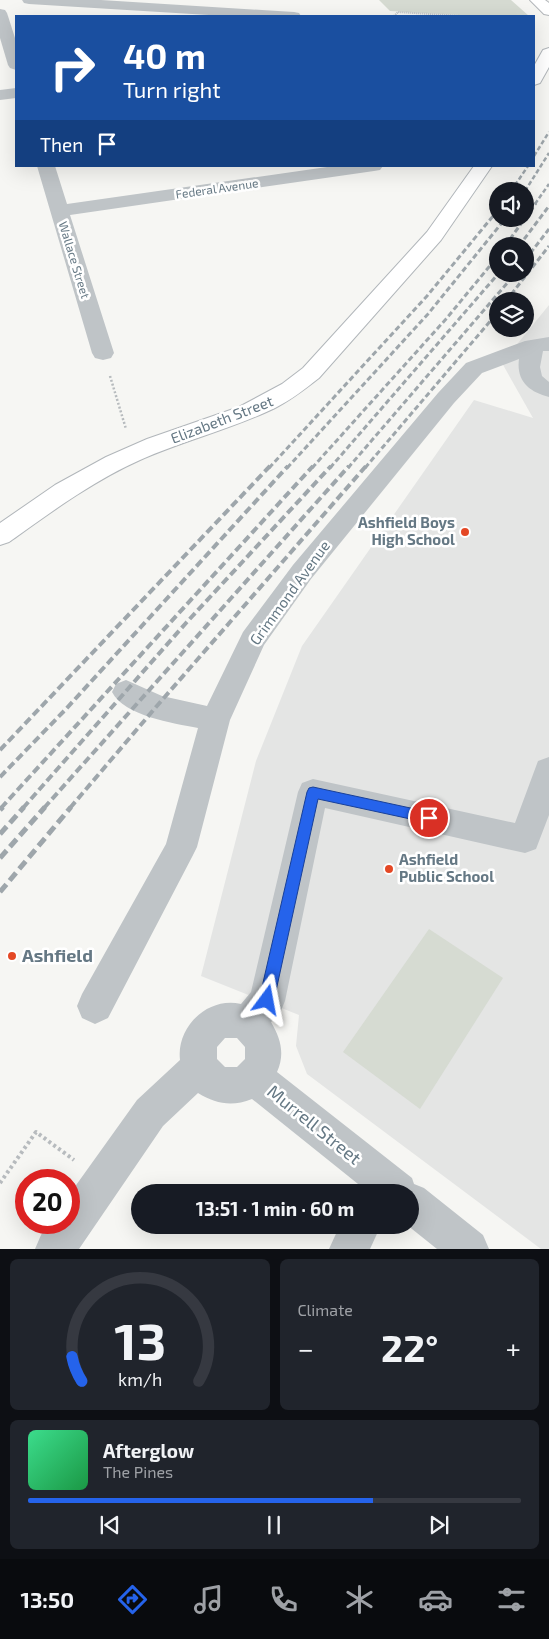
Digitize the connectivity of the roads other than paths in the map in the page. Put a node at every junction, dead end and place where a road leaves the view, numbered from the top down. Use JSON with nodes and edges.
{"nodes":[{"id":1,"x":29,"y":0,"type":"edge"},
{"id":2,"x":537,"y":0,"type":"edge"},
{"id":3,"x":190,"y":5,"type":"edge"},
{"id":4,"x":2,"y":7,"type":"edge"},
{"id":5,"x":549,"y":11,"type":"edge"},
{"id":6,"x":285,"y":15,"type":"edge"},
{"id":7,"x":549,"y":54,"type":"edge"},
{"id":8,"x":15,"y":61,"type":"edge"},
{"id":9,"x":535,"y":78,"type":"edge"},
{"id":10,"x":15,"y":92,"type":"edge"},
{"id":11,"x":0,"y":95,"type":"edge"},
{"id":12,"x":46,"y":167,"type":"edge"},
{"id":13,"x":367,"y":167,"type":"edge"},
{"id":14,"x":482,"y":167,"type":"edge"},
{"id":15,"x":59,"y":211,"type":"junction"},
{"id":16,"x":541,"y":345,"type":"edge"},
{"id":17,"x":103,"y":353,"type":"road end"},
{"id":18,"x":549,"y":390,"type":"edge"},
{"id":19,"x":0,"y":536,"type":"edge"},
{"id":20,"x":126,"y":692,"type":"dead end"},
{"id":21,"x":215,"y":720,"type":"junction"},
{"id":22,"x":549,"y":770,"type":"edge"},
{"id":23,"x":95,"y":1006,"type":"dead end"},
{"id":24,"x":247,"y":1023,"type":"junction"},
{"id":25,"x":201,"y":1068,"type":"junction"},
{"id":26,"x":253,"y":1076,"type":"junction"},
{"id":27,"x":382,"y":1184,"type":"edge"},
{"id":28,"x":419,"y":1212,"type":"edge"},
{"id":29,"x":356,"y":1234,"type":"edge"},
{"id":30,"x":55,"y":1249,"type":"edge"},
{"id":31,"x":349,"y":1249,"type":"edge"},
{"id":32,"x":469,"y":1249,"type":"edge"}],
"edges":[{"from":1,"to":3,"type":"street"},
{"from":2,"to":5,"type":"main road"},
{"from":3,"to":6,"type":"street"},
{"from":4,"to":8,"type":"street"},
{"from":7,"to":9,"type":"main road"},
{"from":10,"to":11,"type":"street"},
{"from":12,"to":15,"type":"street","name":"Wallace Street"},
{"from":13,"to":15,"type":"street","name":"Federal Avenue"},
{"from":14,"to":19,"type":"main road","name":"Elizabeth Street"},
{"from":15,"to":17,"type":"street","name":"Wallace Street"},
{"from":16,"to":18,"type":"street"},
{"from":16,"to":21,"type":"street","name":"Grimmond Avenue"},
{"from":20,"to":21,"type":"street"},
{"from":21,"to":23,"type":"street","name":"Grimmond Avenue"},
{"from":22,"to":24,"type":"street"},
{"from":24,"to":25,"type":"street"},
{"from":24,"to":26,"type":"street"},
{"from":25,"to":26,"type":"street"},
{"from":25,"to":30,"type":"street"},
{"from":26,"to":27,"type":"street","name":"Murrell Street"},
{"from":28,"to":32,"type":"street","name":"Murrell Street"},
{"from":29,"to":31,"type":"street"}]}
